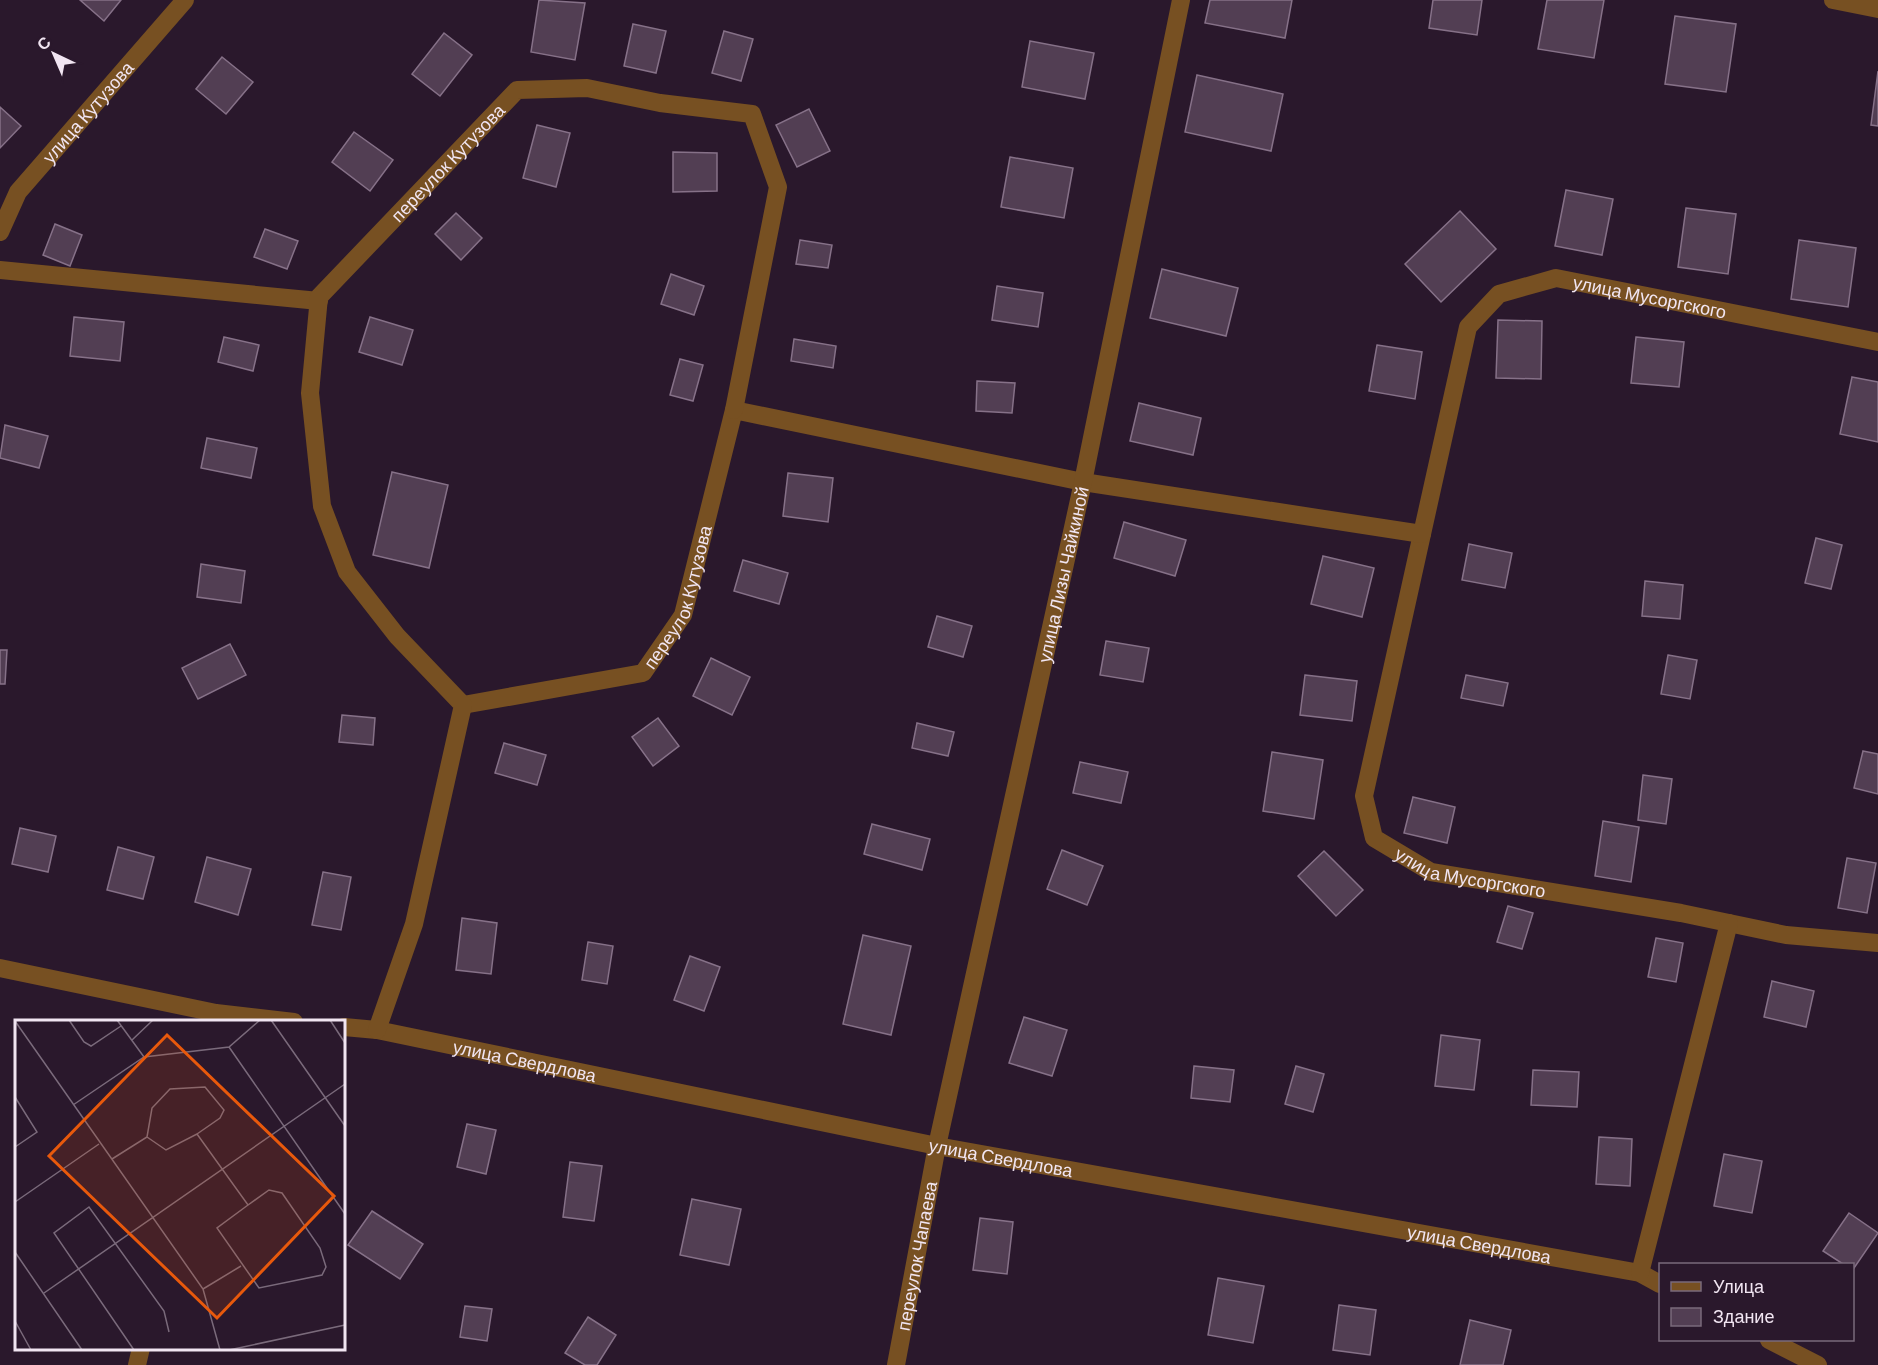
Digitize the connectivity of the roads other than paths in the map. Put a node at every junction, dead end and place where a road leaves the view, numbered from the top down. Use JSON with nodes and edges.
{"nodes":[{"id":1,"x":185,"y":0,"type":"edge"},
{"id":2,"x":1180,"y":0,"type":"edge"},
{"id":3,"x":1833,"y":0,"type":"edge"},
{"id":4,"x":1878,"y":9,"type":"edge"},
{"id":5,"x":0,"y":232,"type":"edge"},
{"id":6,"x":0,"y":270,"type":"edge"},
{"id":7,"x":319,"y":301,"type":"junction"},
{"id":8,"x":1878,"y":342,"type":"edge"},
{"id":9,"x":734,"y":410,"type":"junction"},
{"id":10,"x":1083,"y":482,"type":"junction"},
{"id":11,"x":1422,"y":534,"type":"junction"},
{"id":12,"x":463,"y":705,"type":"junction"},
{"id":13,"x":1730,"y":923,"type":"junction"},
{"id":14,"x":1878,"y":943,"type":"edge"},
{"id":15,"x":0,"y":968,"type":"edge"},
{"id":16,"x":215,"y":1017,"type":"edge"},
{"id":17,"x":262,"y":1020,"type":"edge"},
{"id":18,"x":345,"y":1027,"type":"edge"},
{"id":19,"x":376,"y":1030,"type":"junction"},
{"id":20,"x":937,"y":1146,"type":"junction"},
{"id":21,"x":1640,"y":1273,"type":"junction"},
{"id":22,"x":1659,"y":1283,"type":"edge"},
{"id":23,"x":1771,"y":1341,"type":"edge"},
{"id":24,"x":141,"y":1350,"type":"edge"},
{"id":25,"x":137,"y":1365,"type":"edge"},
{"id":26,"x":896,"y":1365,"type":"edge"},
{"id":27,"x":1818,"y":1365,"type":"edge"}],
"edges":[{"from":1,"to":5,"type":"street","name":"улица Кутузова"},
{"from":2,"to":10,"type":"street","name":"улица Лизы Чайкиной"},
{"from":3,"to":4,"type":"street"},
{"from":6,"to":7,"type":"street"},
{"from":7,"to":9,"type":"street","name":"переулок Кутузова"},
{"from":7,"to":12,"type":"street"},
{"from":8,"to":11,"type":"street","name":"улица Мусоргского"},
{"from":9,"to":10,"type":"street"},
{"from":9,"to":12,"type":"street","name":"переулок Кутузова"},
{"from":10,"to":11,"type":"street"},
{"from":10,"to":20,"type":"street","name":"улица Лизы Чайкиной"},
{"from":11,"to":13,"type":"street","name":"улица Мусоргского"},
{"from":12,"to":19,"type":"street"},
{"from":13,"to":14,"type":"street","name":"улица Мусоргского"},
{"from":13,"to":21,"type":"street"},
{"from":15,"to":16,"type":"street"},
{"from":16,"to":17,"type":"street"},
{"from":18,"to":19,"type":"street","name":"улица Свердлова"},
{"from":19,"to":20,"type":"street","name":"улица Свердлова"},
{"from":20,"to":21,"type":"street","name":"улица Свердлова"},
{"from":20,"to":26,"type":"street","name":"переулок Чапаева"},
{"from":21,"to":22,"type":"street","name":"улица Свердлова"},
{"from":23,"to":27,"type":"street"},
{"from":24,"to":25,"type":"street"}]}
